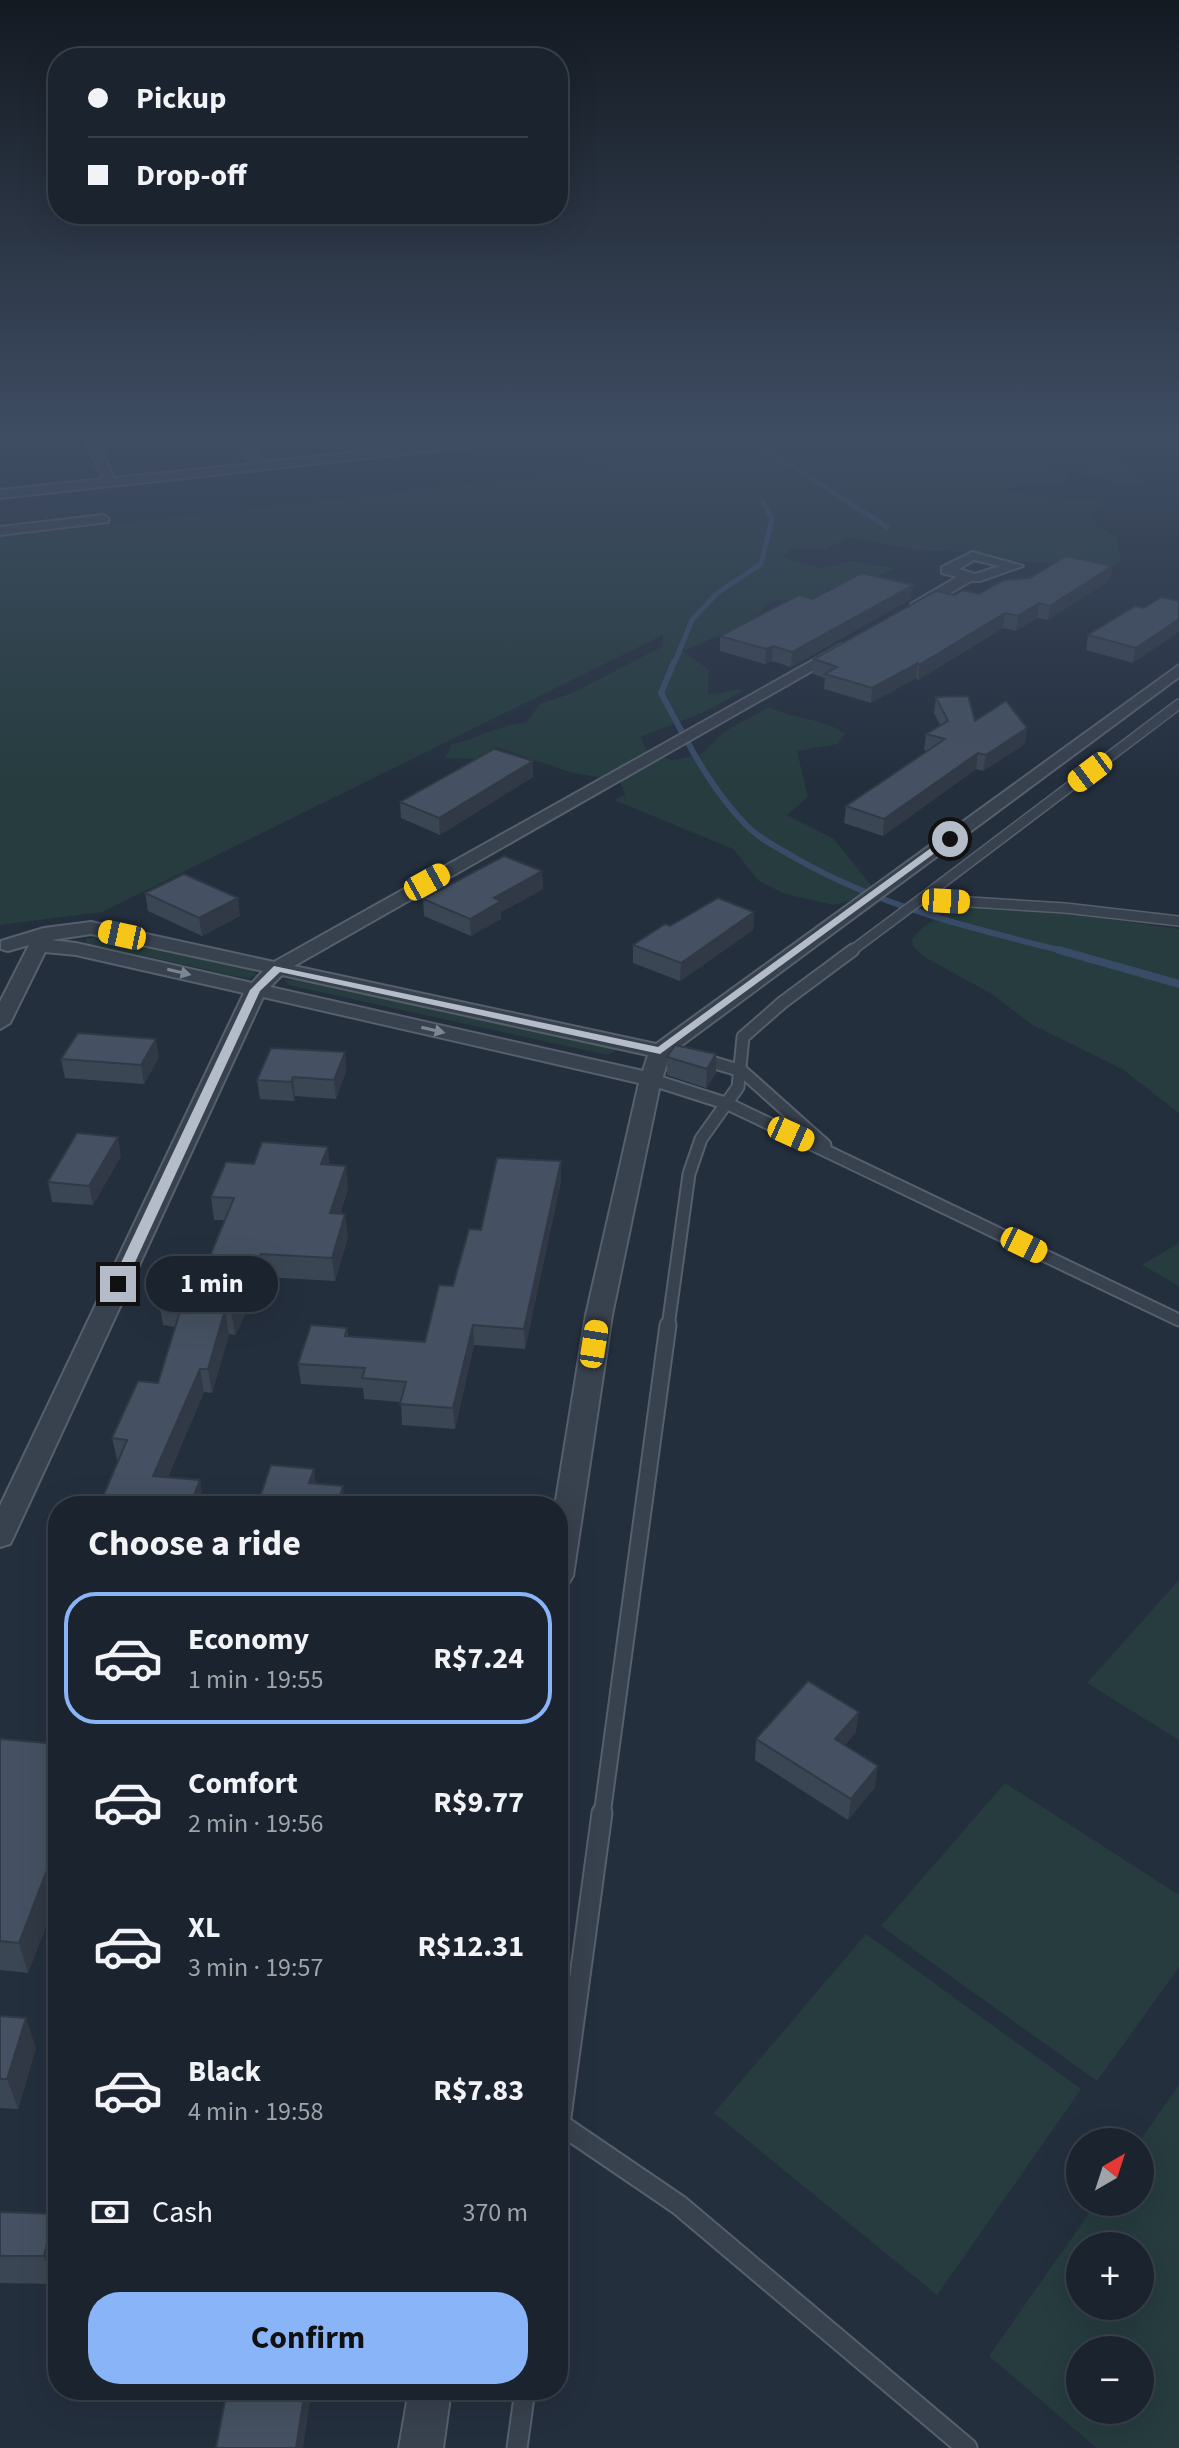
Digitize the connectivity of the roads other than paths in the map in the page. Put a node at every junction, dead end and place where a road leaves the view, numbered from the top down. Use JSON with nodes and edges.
{"nodes":[{"id":1,"x":966,"y":578,"type":"dead end"},
{"id":2,"x":896,"y":618,"type":"edge"},
{"id":3,"x":856,"y":641,"type":"edge"},
{"id":4,"x":1179,"y":670,"type":"edge"},
{"id":5,"x":1179,"y":704,"type":"edge"},
{"id":6,"x":921,"y":899,"type":"junction"},
{"id":7,"x":1179,"y":921,"type":"edge"},
{"id":8,"x":42,"y":939,"type":"junction"},
{"id":9,"x":4,"y":945,"type":"edge"},
{"id":10,"x":278,"y":968,"type":"junction"},
{"id":11,"x":256,"y":990,"type":"junction"},
{"id":12,"x":2,"y":1015,"type":"edge"},
{"id":13,"x":666,"y":1052,"type":"junction"},
{"id":14,"x":686,"y":1056,"type":"edge"},
{"id":15,"x":742,"y":1071,"type":"junction"},
{"id":16,"x":650,"y":1079,"type":"junction"},
{"id":17,"x":728,"y":1104,"type":"junction"},
{"id":18,"x":833,"y":1152,"type":"junction"},
{"id":19,"x":1179,"y":1320,"type":"edge"},
{"id":20,"x":568,"y":1512,"type":"edge"},
{"id":21,"x":0,"y":1536,"type":"edge"},
{"id":22,"x":568,"y":2066,"type":"edge"},
{"id":23,"x":568,"y":2137,"type":"edge"},
{"id":24,"x":428,"y":2400,"type":"edge"},
{"id":25,"x":524,"y":2400,"type":"edge"},
{"id":26,"x":421,"y":2448,"type":"edge"},
{"id":27,"x":517,"y":2448,"type":"edge"},
{"id":28,"x":967,"y":2448,"type":"edge"}],
"edges":[{"from":1,"to":2,"type":"street"},
{"from":3,"to":10,"type":"street"},
{"from":4,"to":13,"type":"street"},
{"from":5,"to":6,"type":"lane"},
{"from":6,"to":7,"type":"lane"},
{"from":6,"to":15,"type":"lane"},
{"from":8,"to":9,"type":"street"},
{"from":8,"to":10,"type":"street"},
{"from":8,"to":11,"type":"street","one_way":true},
{"from":8,"to":12,"type":"street"},
{"from":10,"to":11,"type":"street"},
{"from":10,"to":13,"type":"street"},
{"from":11,"to":16,"type":"street","one_way":true},
{"from":11,"to":21,"type":"street"},
{"from":13,"to":16,"type":"street"},
{"from":14,"to":15,"type":"lane"},
{"from":15,"to":17,"type":"lane"},
{"from":15,"to":18,"type":"lane"},
{"from":16,"to":17,"type":"lane"},
{"from":16,"to":20,"type":"street"},
{"from":17,"to":18,"type":"lane"},
{"from":17,"to":22,"type":"lane"},
{"from":18,"to":19,"type":"lane"},
{"from":23,"to":28,"type":"lane"},
{"from":24,"to":26,"type":"street"},
{"from":25,"to":27,"type":"lane"}]}
